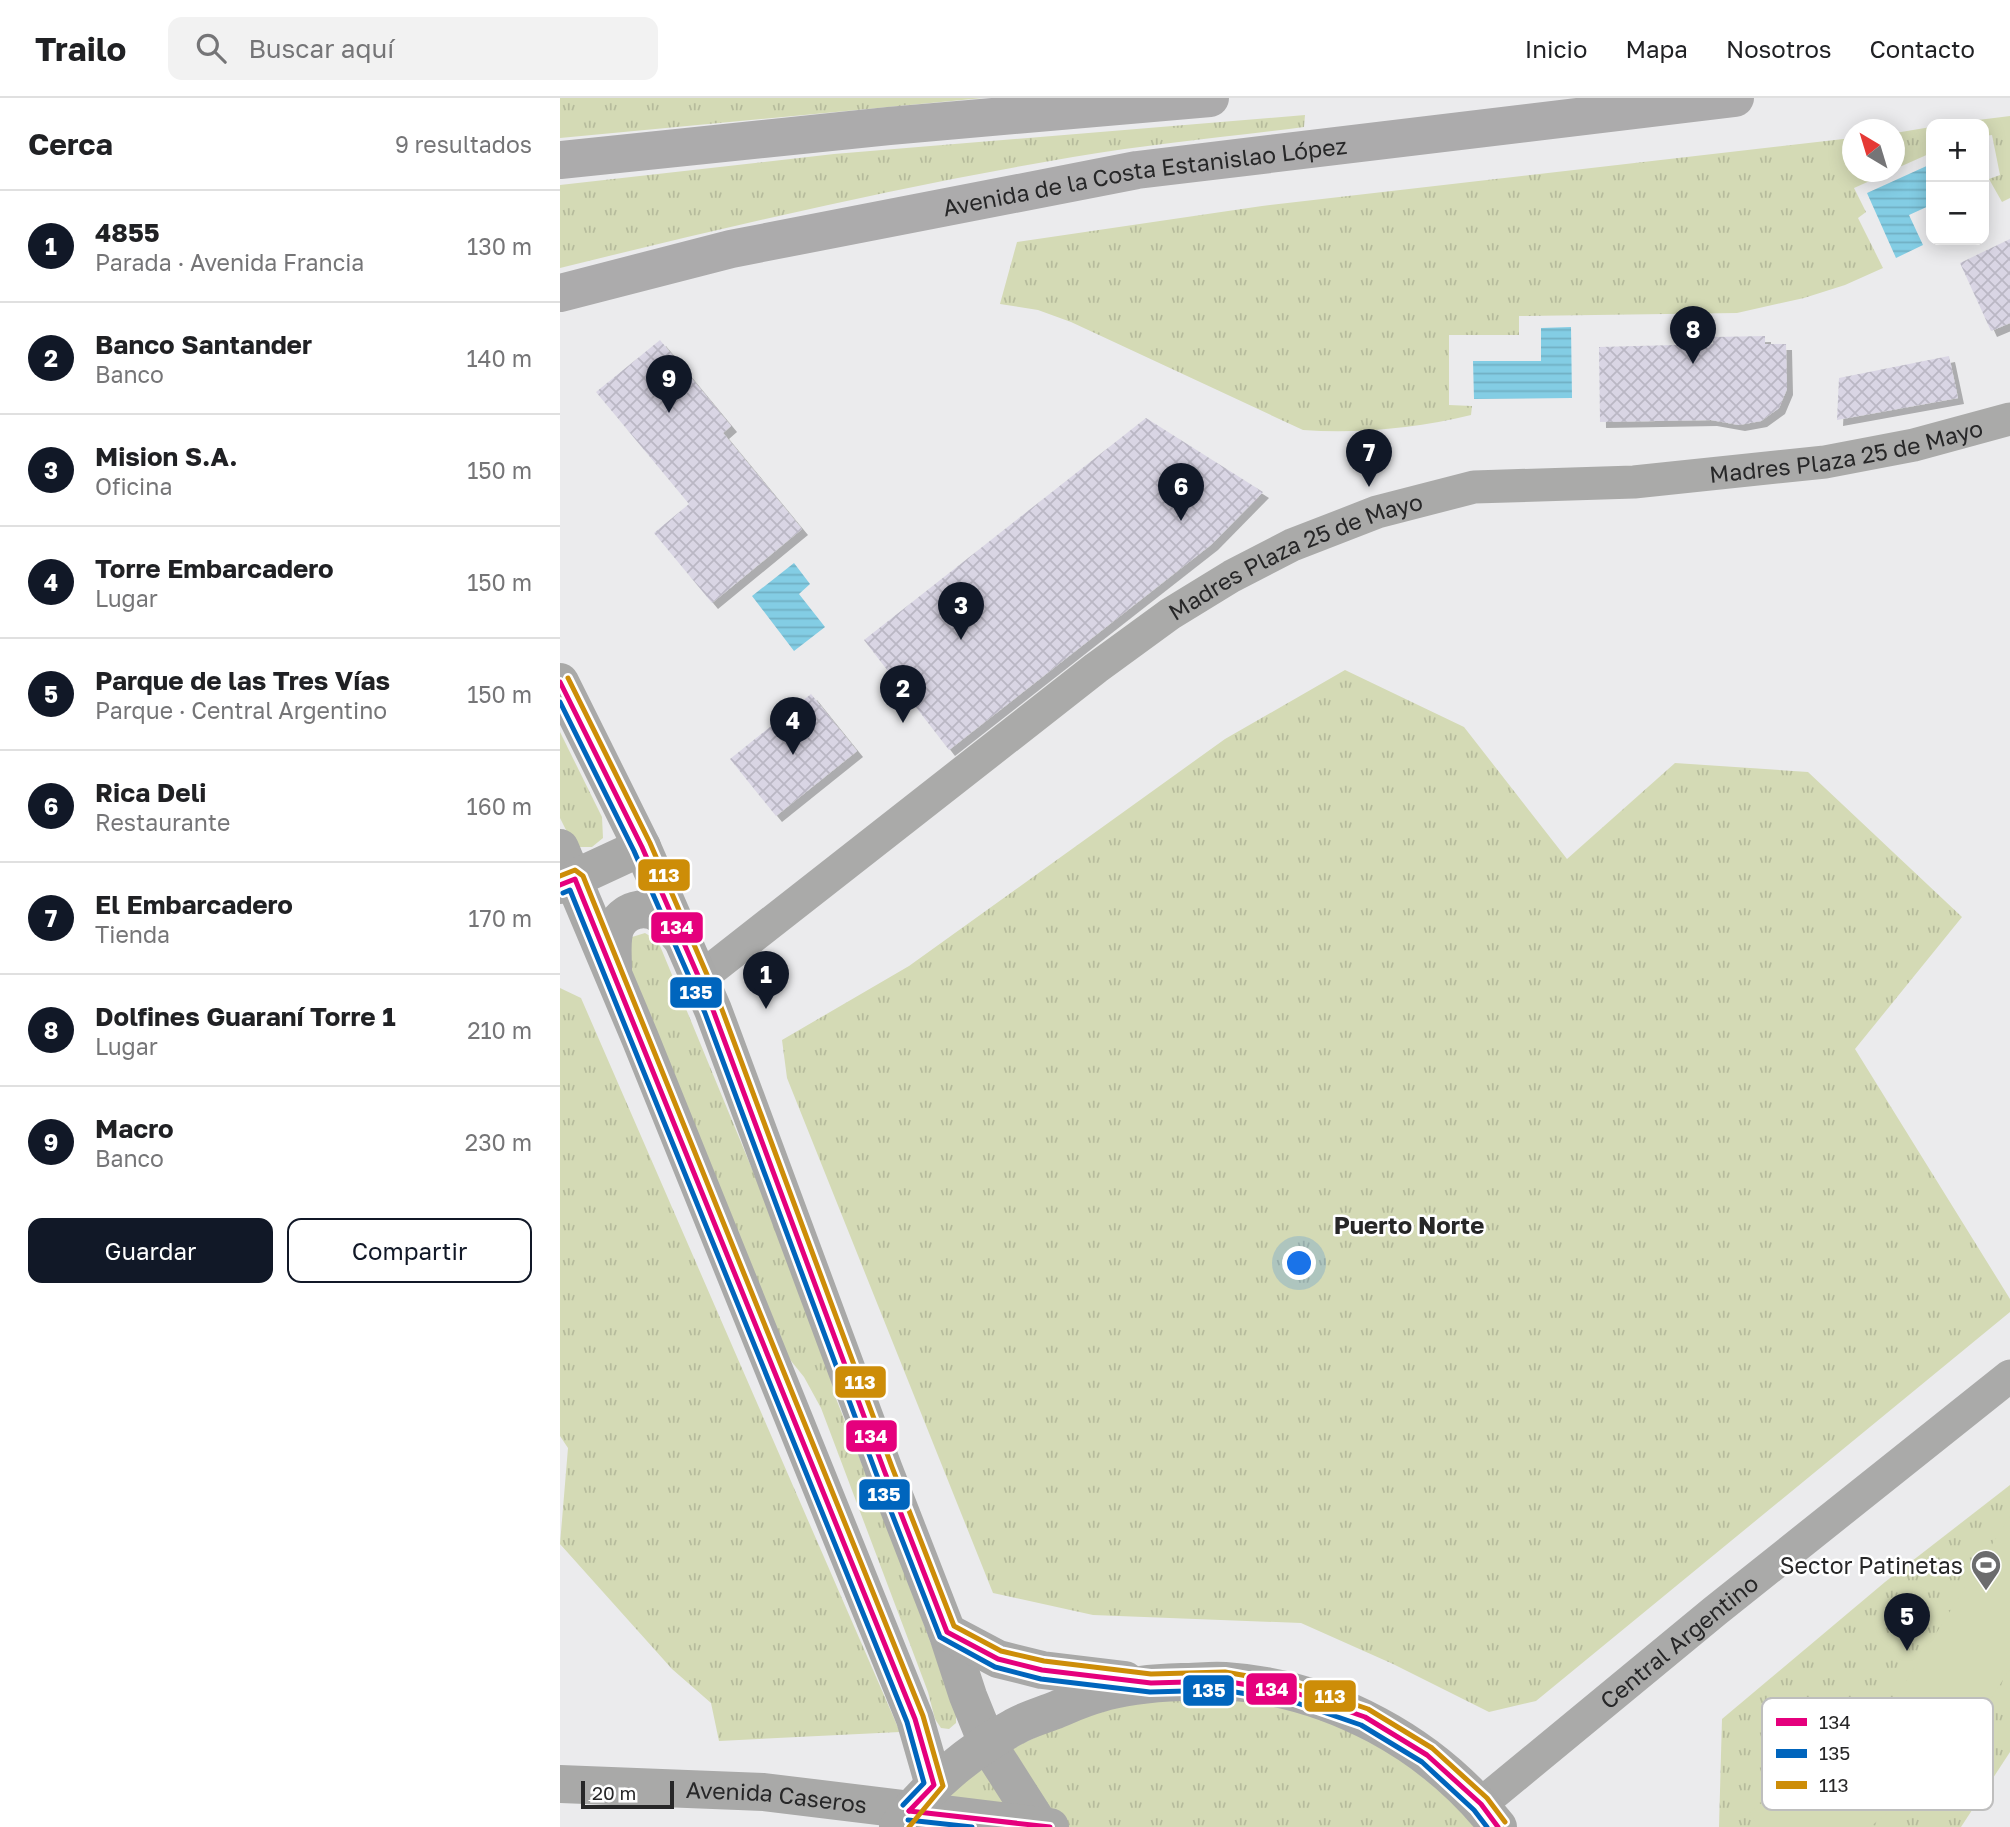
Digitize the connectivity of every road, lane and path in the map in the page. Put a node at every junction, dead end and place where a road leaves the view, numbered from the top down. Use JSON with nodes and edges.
{"nodes":[{"id":1,"x":1210,"y":98,"type":"edge"},
{"id":2,"x":1735,"y":98,"type":"edge"},
{"id":3,"x":560,"y":160,"type":"edge"},
{"id":4,"x":560,"y":293,"type":"edge"},
{"id":5,"x":2010,"y":419,"type":"edge"},
{"id":6,"x":560,"y":682,"type":"edge"},
{"id":7,"x":642,"y":848,"type":"junction"},
{"id":8,"x":565,"y":871,"type":"edge"},
{"id":9,"x":682,"y":938,"type":"junction"},
{"id":10,"x":613,"y":971,"type":"junction"},
{"id":11,"x":699,"y":979,"type":"junction"},
{"id":12,"x":2010,"y":1376,"type":"edge"},
{"id":13,"x":947,"y":1632,"type":"junction"},
{"id":14,"x":1151,"y":1683,"type":"junction"},
{"id":15,"x":987,"y":1743,"type":"junction"},
{"id":16,"x":560,"y":1784,"type":"edge"},
{"id":17,"x":764,"y":1792,"type":"junction"},
{"id":18,"x":914,"y":1808,"type":"edge"},
{"id":19,"x":1489,"y":1816,"type":"edge"},
{"id":20,"x":1045,"y":1826,"type":"edge"},
{"id":21,"x":792,"y":1827,"type":"edge"}],
"edges":[{"from":1,"to":3,"type":"main road"},
{"from":2,"to":4,"type":"main road","name":"Avenida de la Costa Estanislao López"},
{"from":5,"to":11,"type":"street","name":"Madres Plaza 25 de Mayo"},
{"from":6,"to":7,"type":"main road"},
{"from":7,"to":8,"type":"main road"},
{"from":7,"to":9,"type":"main road"},
{"from":8,"to":10,"type":"main road"},
{"from":9,"to":10,"type":"main road"},
{"from":9,"to":11,"type":"main road"},
{"from":10,"to":18,"type":"main road"},
{"from":11,"to":13,"type":"main road"},
{"from":12,"to":19,"type":"street","name":"Central Argentino"},
{"from":13,"to":14,"type":"main road"},
{"from":13,"to":15,"type":"main road"},
{"from":14,"to":15,"type":"main road"},
{"from":14,"to":19,"type":"main road"},
{"from":15,"to":18,"type":"main road"},
{"from":15,"to":20,"type":"main road"},
{"from":16,"to":17,"type":"main road","name":"Avenida Caseros"},
{"from":17,"to":18,"type":"main road","name":"Avenida Caseros"},
{"from":17,"to":21,"type":"main road"},
{"from":18,"to":20,"type":"main road","name":"Avenida Caseros"}]}
